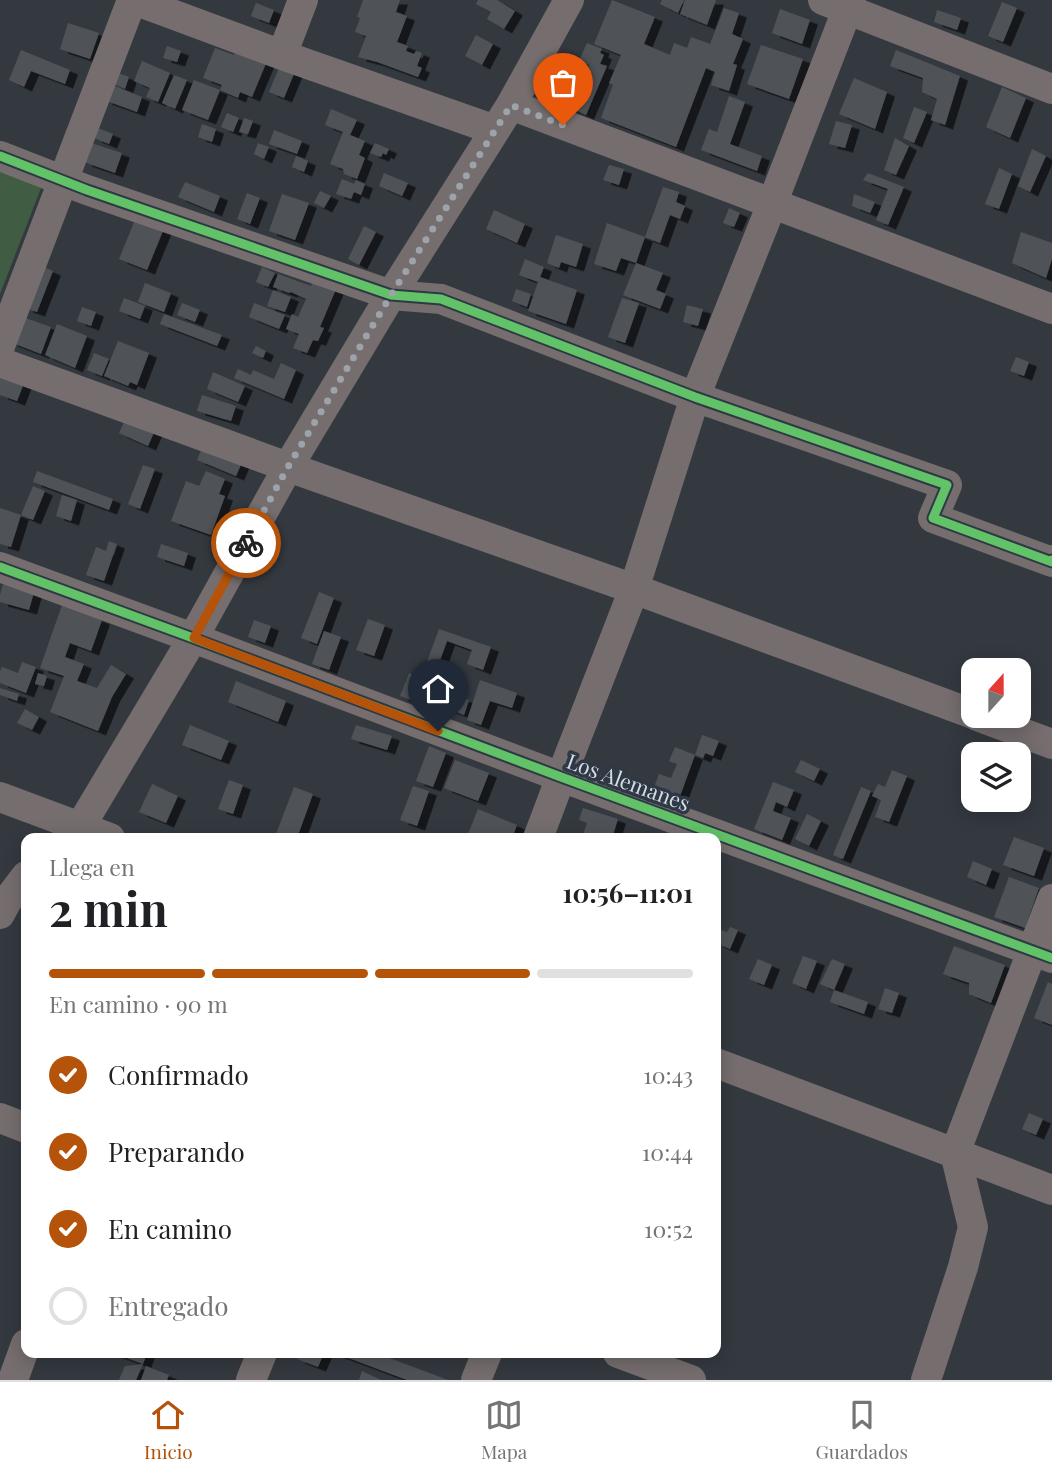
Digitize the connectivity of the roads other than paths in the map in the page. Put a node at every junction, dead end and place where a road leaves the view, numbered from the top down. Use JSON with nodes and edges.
{"nodes":[{"id":1,"x":133,"y":0,"type":"edge"},
{"id":2,"x":303,"y":0,"type":"edge"},
{"id":3,"x":569,"y":0,"type":"edge"},
{"id":4,"x":840,"y":3,"type":"edge"},
{"id":5,"x":282,"y":55,"type":"junction"},
{"id":6,"x":1052,"y":89,"type":"edge"},
{"id":7,"x":511,"y":105,"type":"junction"},
{"id":8,"x":495,"y":130,"type":"junction"},
{"id":9,"x":0,"y":156,"type":"edge"},
{"id":10,"x":63,"y":181,"type":"junction"},
{"id":11,"x":772,"y":204,"type":"junction"},
{"id":12,"x":391,"y":295,"type":"junction"},
{"id":13,"x":1052,"y":309,"type":"edge"},
{"id":14,"x":0,"y":346,"type":"edge"},
{"id":15,"x":0,"y":362,"type":"edge"},
{"id":16,"x":695,"y":397,"type":"junction"},
{"id":17,"x":288,"y":467,"type":"junction"},
{"id":18,"x":1052,"y":560,"type":"edge"},
{"id":19,"x":0,"y":567,"type":"edge"},
{"id":20,"x":634,"y":589,"type":"junction"},
{"id":21,"x":194,"y":638,"type":"junction"},
{"id":22,"x":961,"y":710,"type":"edge"},
{"id":23,"x":1010,"y":728,"type":"edge"},
{"id":24,"x":1052,"y":744,"type":"edge"},
{"id":25,"x":561,"y":777,"type":"junction"},
{"id":26,"x":0,"y":797,"type":"edge"},
{"id":27,"x":74,"y":833,"type":"edge"},
{"id":28,"x":540,"y":833,"type":"edge"},
{"id":29,"x":713,"y":833,"type":"edge"},
{"id":30,"x":721,"y":836,"type":"edge"},
{"id":31,"x":21,"y":883,"type":"edge"},
{"id":32,"x":1052,"y":899,"type":"edge"},
{"id":33,"x":0,"y":914,"type":"edge"},
{"id":34,"x":1042,"y":954,"type":"edge"},
{"id":35,"x":721,"y":1065,"type":"edge"},
{"id":36,"x":0,"y":1118,"type":"edge"},
{"id":37,"x":21,"y":1126,"type":"edge"},
{"id":38,"x":956,"y":1153,"type":"junction"},
{"id":39,"x":1052,"y":1190,"type":"edge"},
{"id":40,"x":21,"y":1358,"type":"edge"},
{"id":41,"x":260,"y":1358,"type":"edge"},
{"id":42,"x":485,"y":1358,"type":"edge"},
{"id":43,"x":632,"y":1358,"type":"edge"},
{"id":44,"x":13,"y":1380,"type":"edge"},
{"id":45,"x":251,"y":1380,"type":"edge"},
{"id":46,"x":476,"y":1380,"type":"edge"},
{"id":47,"x":691,"y":1380,"type":"edge"},
{"id":48,"x":926,"y":1380,"type":"edge"}],
"edges":[{"from":1,"to":5,"type":"street"},
{"from":1,"to":10,"type":"street"},
{"from":2,"to":5,"type":"street"},
{"from":3,"to":7,"type":"street"},
{"from":4,"to":6,"type":"street"},
{"from":4,"to":11,"type":"street"},
{"from":5,"to":8,"type":"street"},
{"from":7,"to":8,"type":"street"},
{"from":7,"to":11,"type":"street"},
{"from":8,"to":12,"type":"street"},
{"from":9,"to":10,"type":"street"},
{"from":10,"to":12,"type":"street"},
{"from":10,"to":14,"type":"street"},
{"from":11,"to":13,"type":"street"},
{"from":11,"to":16,"type":"street"},
{"from":12,"to":16,"type":"street"},
{"from":12,"to":17,"type":"street"},
{"from":15,"to":17,"type":"street"},
{"from":16,"to":18,"type":"street"},
{"from":16,"to":20,"type":"street"},
{"from":17,"to":20,"type":"street"},
{"from":17,"to":21,"type":"street"},
{"from":19,"to":21,"type":"street","name":"Los Alemanes"},
{"from":20,"to":22,"type":"street"},
{"from":20,"to":25,"type":"street"},
{"from":21,"to":25,"type":"street","name":"Los Alemanes"},
{"from":21,"to":27,"type":"street"},
{"from":23,"to":24,"type":"street"},
{"from":25,"to":28,"type":"street"},
{"from":25,"to":29,"type":"street","name":"Los Alemanes"},
{"from":26,"to":27,"type":"street"},
{"from":30,"to":34,"type":"street","name":"Los Alemanes"},
{"from":31,"to":33,"type":"street"},
{"from":32,"to":34,"type":"street"},
{"from":34,"to":38,"type":"street"},
{"from":35,"to":38,"type":"street"},
{"from":36,"to":37,"type":"street"},
{"from":38,"to":39,"type":"street"},
{"from":38,"to":48,"type":"street"},
{"from":40,"to":44,"type":"street"},
{"from":41,"to":45,"type":"street"},
{"from":42,"to":46,"type":"street"},
{"from":43,"to":47,"type":"street"}]}
